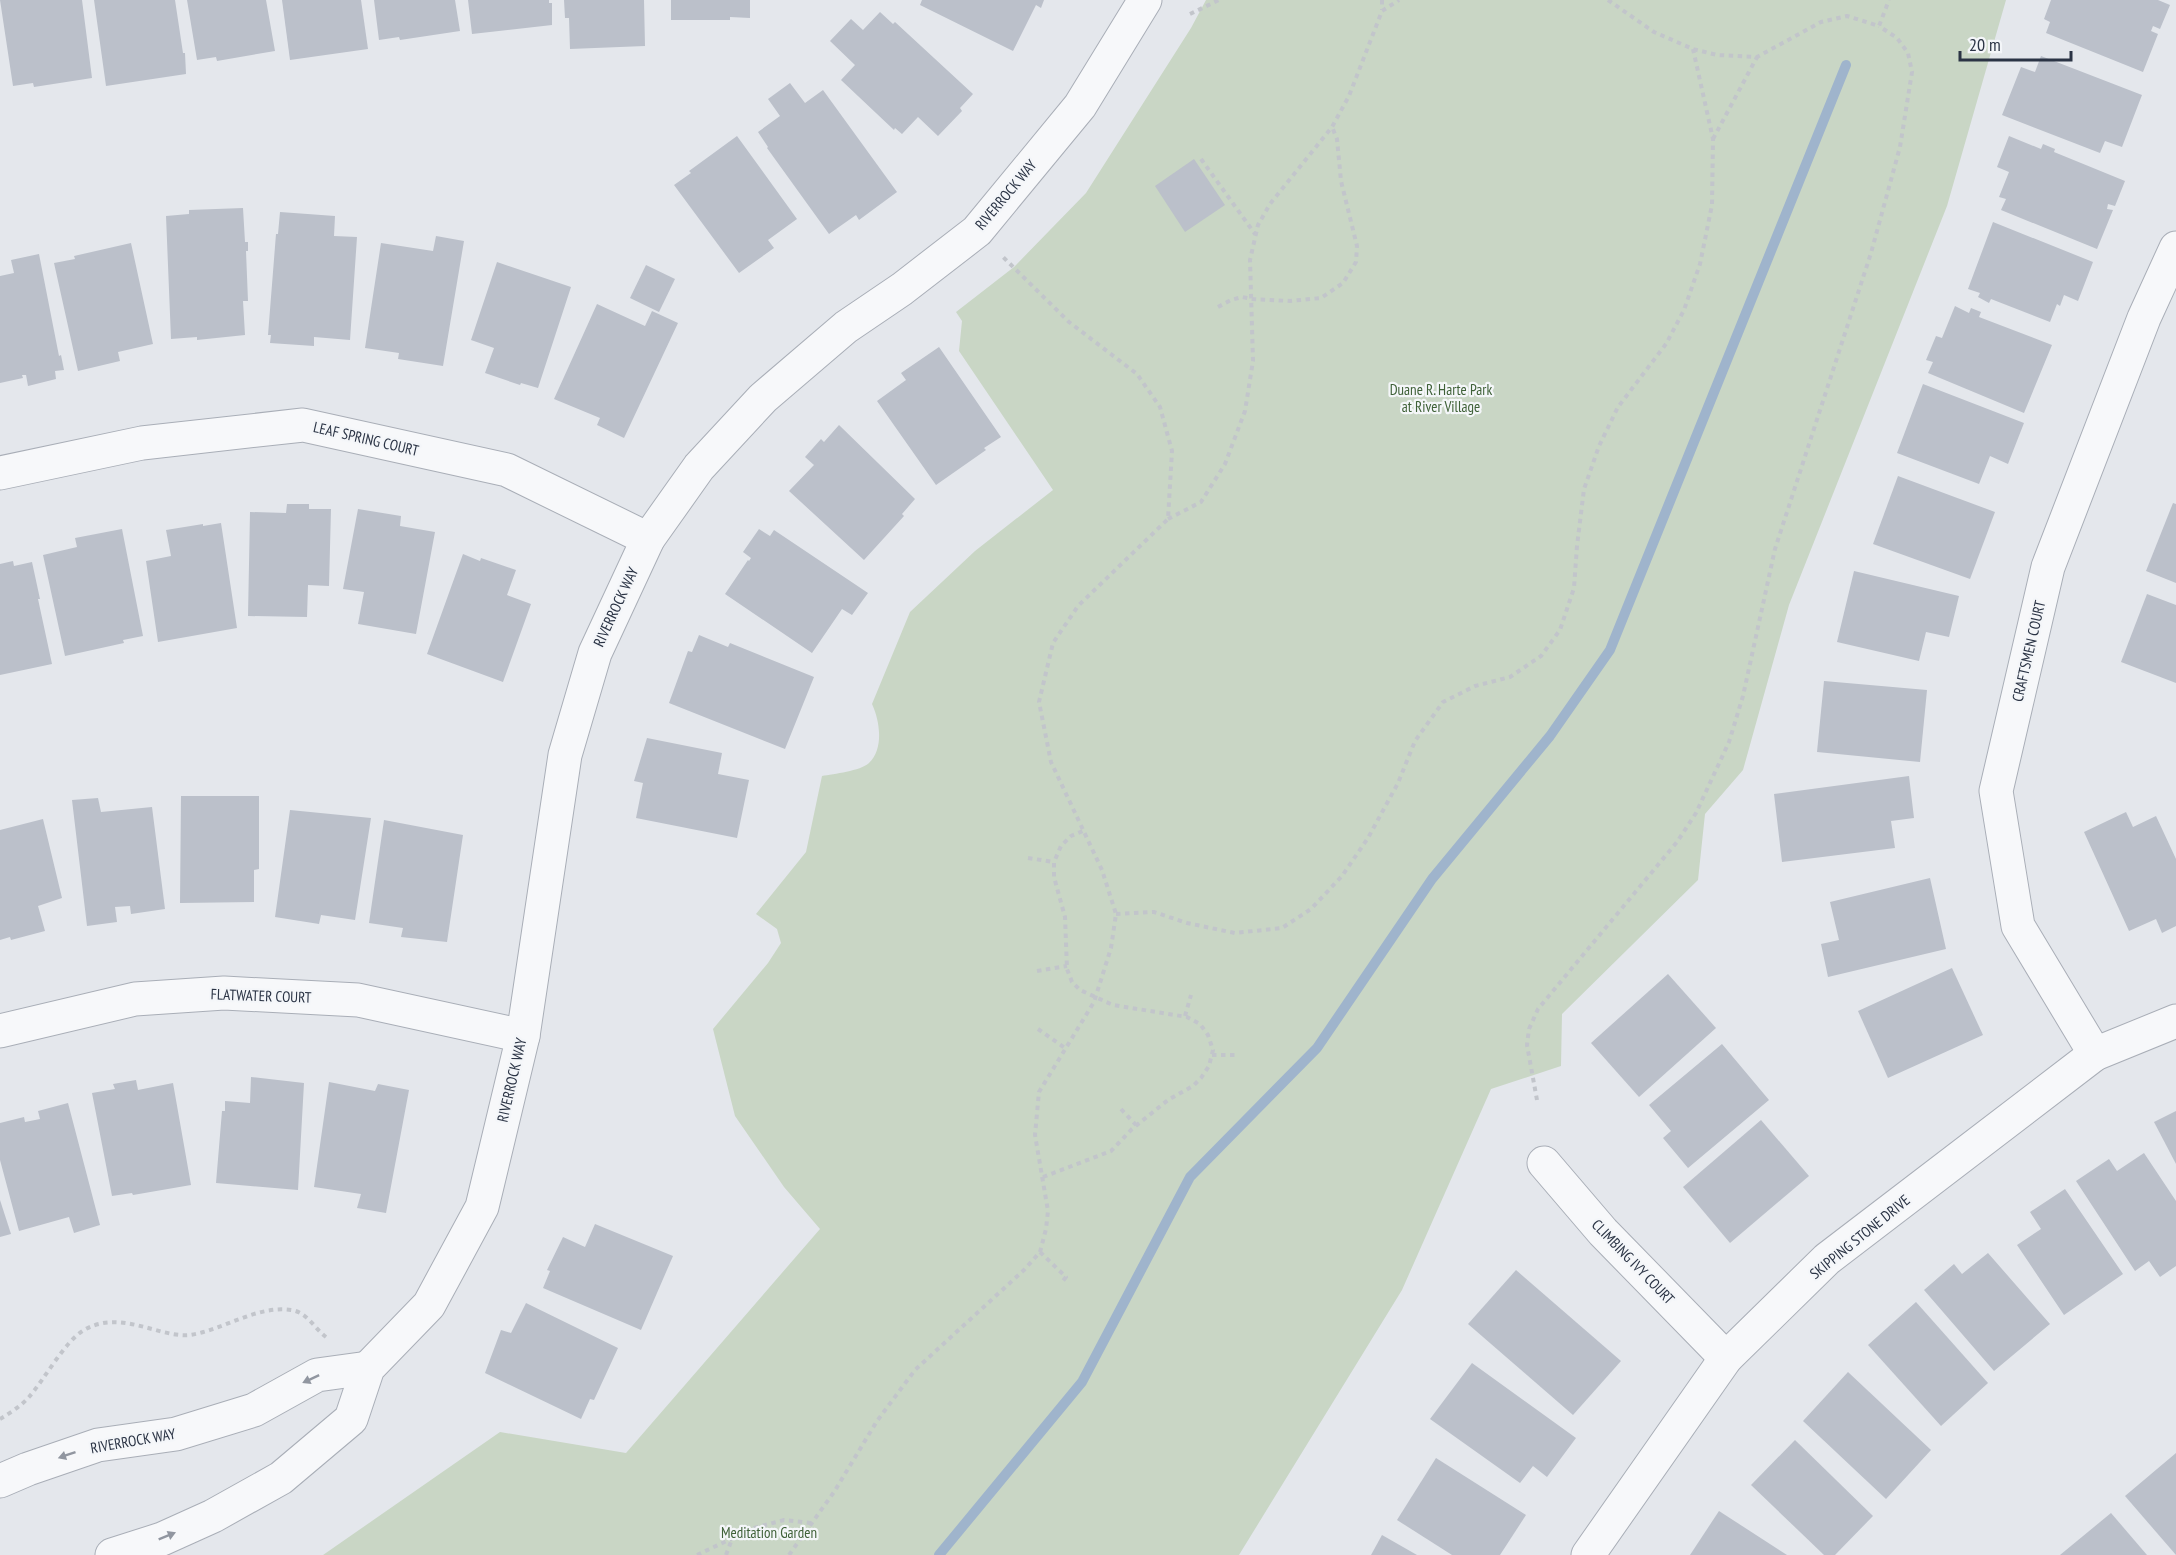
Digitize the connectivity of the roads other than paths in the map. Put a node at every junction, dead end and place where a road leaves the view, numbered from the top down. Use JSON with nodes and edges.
{"nodes":[{"id":1,"x":1145,"y":0,"type":"edge"},
{"id":2,"x":2176,"y":248,"type":"edge"},
{"id":3,"x":0,"y":473,"type":"edge"},
{"id":4,"x":648,"y":539,"type":"junction"},
{"id":5,"x":2176,"y":1020,"type":"edge"},
{"id":6,"x":0,"y":1031,"type":"edge"},
{"id":7,"x":523,"y":1036,"type":"junction"},
{"id":8,"x":2095,"y":1054,"type":"junction"},
{"id":9,"x":1544,"y":1163,"type":"dead end"},
{"id":10,"x":1726,"y":1358,"type":"junction"},
{"id":11,"x":368,"y":1368,"type":"junction"},
{"id":12,"x":0,"y":1481,"type":"edge"},
{"id":13,"x":112,"y":1555,"type":"edge"},
{"id":14,"x":1588,"y":1555,"type":"edge"}],
"edges":[{"from":1,"to":4,"type":"street","name":"RIVERROCK WAY"},
{"from":2,"to":8,"type":"street","name":"CRAFTSMEN COURT"},
{"from":3,"to":4,"type":"street","name":"LEAF SPRING COURT"},
{"from":4,"to":7,"type":"street","name":"RIVERROCK WAY"},
{"from":5,"to":8,"type":"street","name":"SKIPPING STONE DRIVE"},
{"from":6,"to":7,"type":"street","name":"FLATWATER COURT"},
{"from":7,"to":11,"type":"street","name":"RIVERROCK WAY"},
{"from":8,"to":10,"type":"street","name":"SKIPPING STONE DRIVE"},
{"from":9,"to":10,"type":"street","name":"CLIMBING IVY COURT"},
{"from":10,"to":14,"type":"street","name":"SKIPPING STONE DRIVE"},
{"from":11,"to":12,"type":"street","name":"RIVERROCK WAY","one_way":true},
{"from":13,"to":11,"type":"street","name":"RIVERROCK WAY","one_way":true}]}
